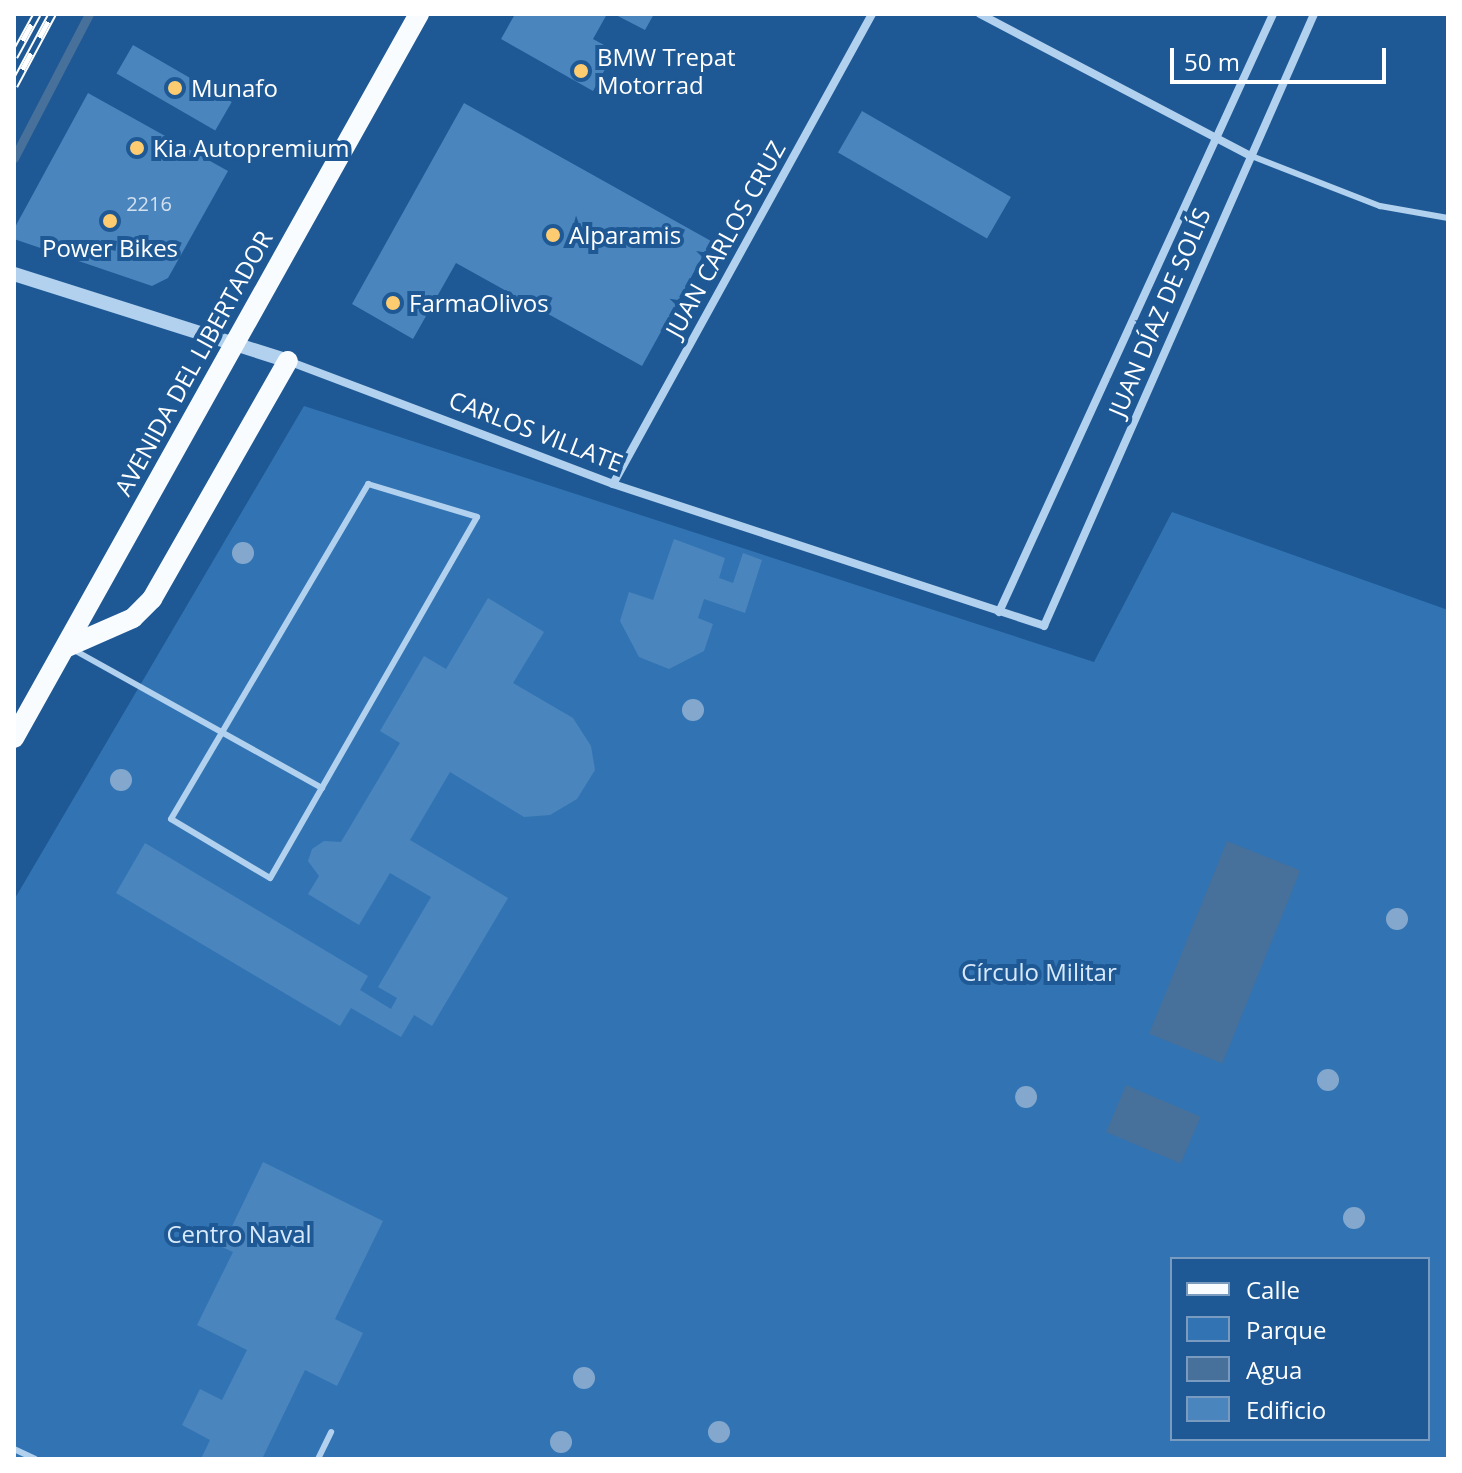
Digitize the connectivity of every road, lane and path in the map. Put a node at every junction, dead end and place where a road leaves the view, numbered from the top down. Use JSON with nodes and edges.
{"nodes":[{"id":1,"x":419,"y":14,"type":"edge"},
{"id":2,"x":872,"y":14,"type":"edge"},
{"id":3,"x":980,"y":14,"type":"edge"},
{"id":4,"x":1273,"y":14,"type":"edge"},
{"id":5,"x":1314,"y":14,"type":"edge"},
{"id":6,"x":1214,"y":139,"type":"junction"},
{"id":7,"x":1249,"y":155,"type":"junction"},
{"id":8,"x":1448,"y":218,"type":"edge"},
{"id":9,"x":14,"y":274,"type":"edge"},
{"id":10,"x":234,"y":342,"type":"junction"},
{"id":11,"x":288,"y":361,"type":"junction"},
{"id":12,"x":613,"y":484,"type":"junction"},
{"id":13,"x":999,"y":612,"type":"junction"},
{"id":14,"x":1044,"y":626,"type":"joint"},
{"id":15,"x":67,"y":647,"type":"junction"},
{"id":16,"x":222,"y":732,"type":"junction"},
{"id":17,"x":14,"y":738,"type":"edge"},
{"id":18,"x":322,"y":788,"type":"junction"},
{"id":19,"x":331,"y":1432,"type":"dead end"},
{"id":20,"x":14,"y":1449,"type":"edge"},
{"id":21,"x":35,"y":1459,"type":"edge"},
{"id":22,"x":318,"y":1459,"type":"edge"}],
"edges":[{"from":1,"to":10,"type":"main road","name":"AVENIDA DEL LIBERTADOR"},
{"from":2,"to":12,"type":"street","name":"JUAN CARLOS CRUZ"},
{"from":3,"to":6,"type":"street"},
{"from":4,"to":6,"type":"street","name":"JUAN DÍAZ DE SOLÍS"},
{"from":5,"to":7,"type":"street","name":"JUAN DÍAZ DE SOLÍS"},
{"from":6,"to":7,"type":"street"},
{"from":6,"to":13,"type":"street","name":"JUAN DÍAZ DE SOLÍS"},
{"from":7,"to":8,"type":"lane"},
{"from":7,"to":14,"type":"street","name":"JUAN DÍAZ DE SOLÍS"},
{"from":9,"to":10,"type":"street","name":"CARLOS VILLATE"},
{"from":10,"to":11,"type":"street","name":"CARLOS VILLATE"},
{"from":10,"to":15,"type":"main road","name":"AVENIDA DEL LIBERTADOR"},
{"from":11,"to":12,"type":"street","name":"CARLOS VILLATE"},
{"from":11,"to":15,"type":"main road"},
{"from":12,"to":13,"type":"street","name":"CARLOS VILLATE"},
{"from":13,"to":14,"type":"street","name":"CARLOS VILLATE"},
{"from":15,"to":16,"type":"lane"},
{"from":15,"to":17,"type":"main road","name":"AVENIDA DEL LIBERTADOR"},
{"from":16,"to":18,"type":"lane"},
{"from":16,"to":18,"type":"lane"},
{"from":16,"to":18,"type":"lane"},
{"from":19,"to":22,"type":"lane"},
{"from":20,"to":21,"type":"lane"}]}
